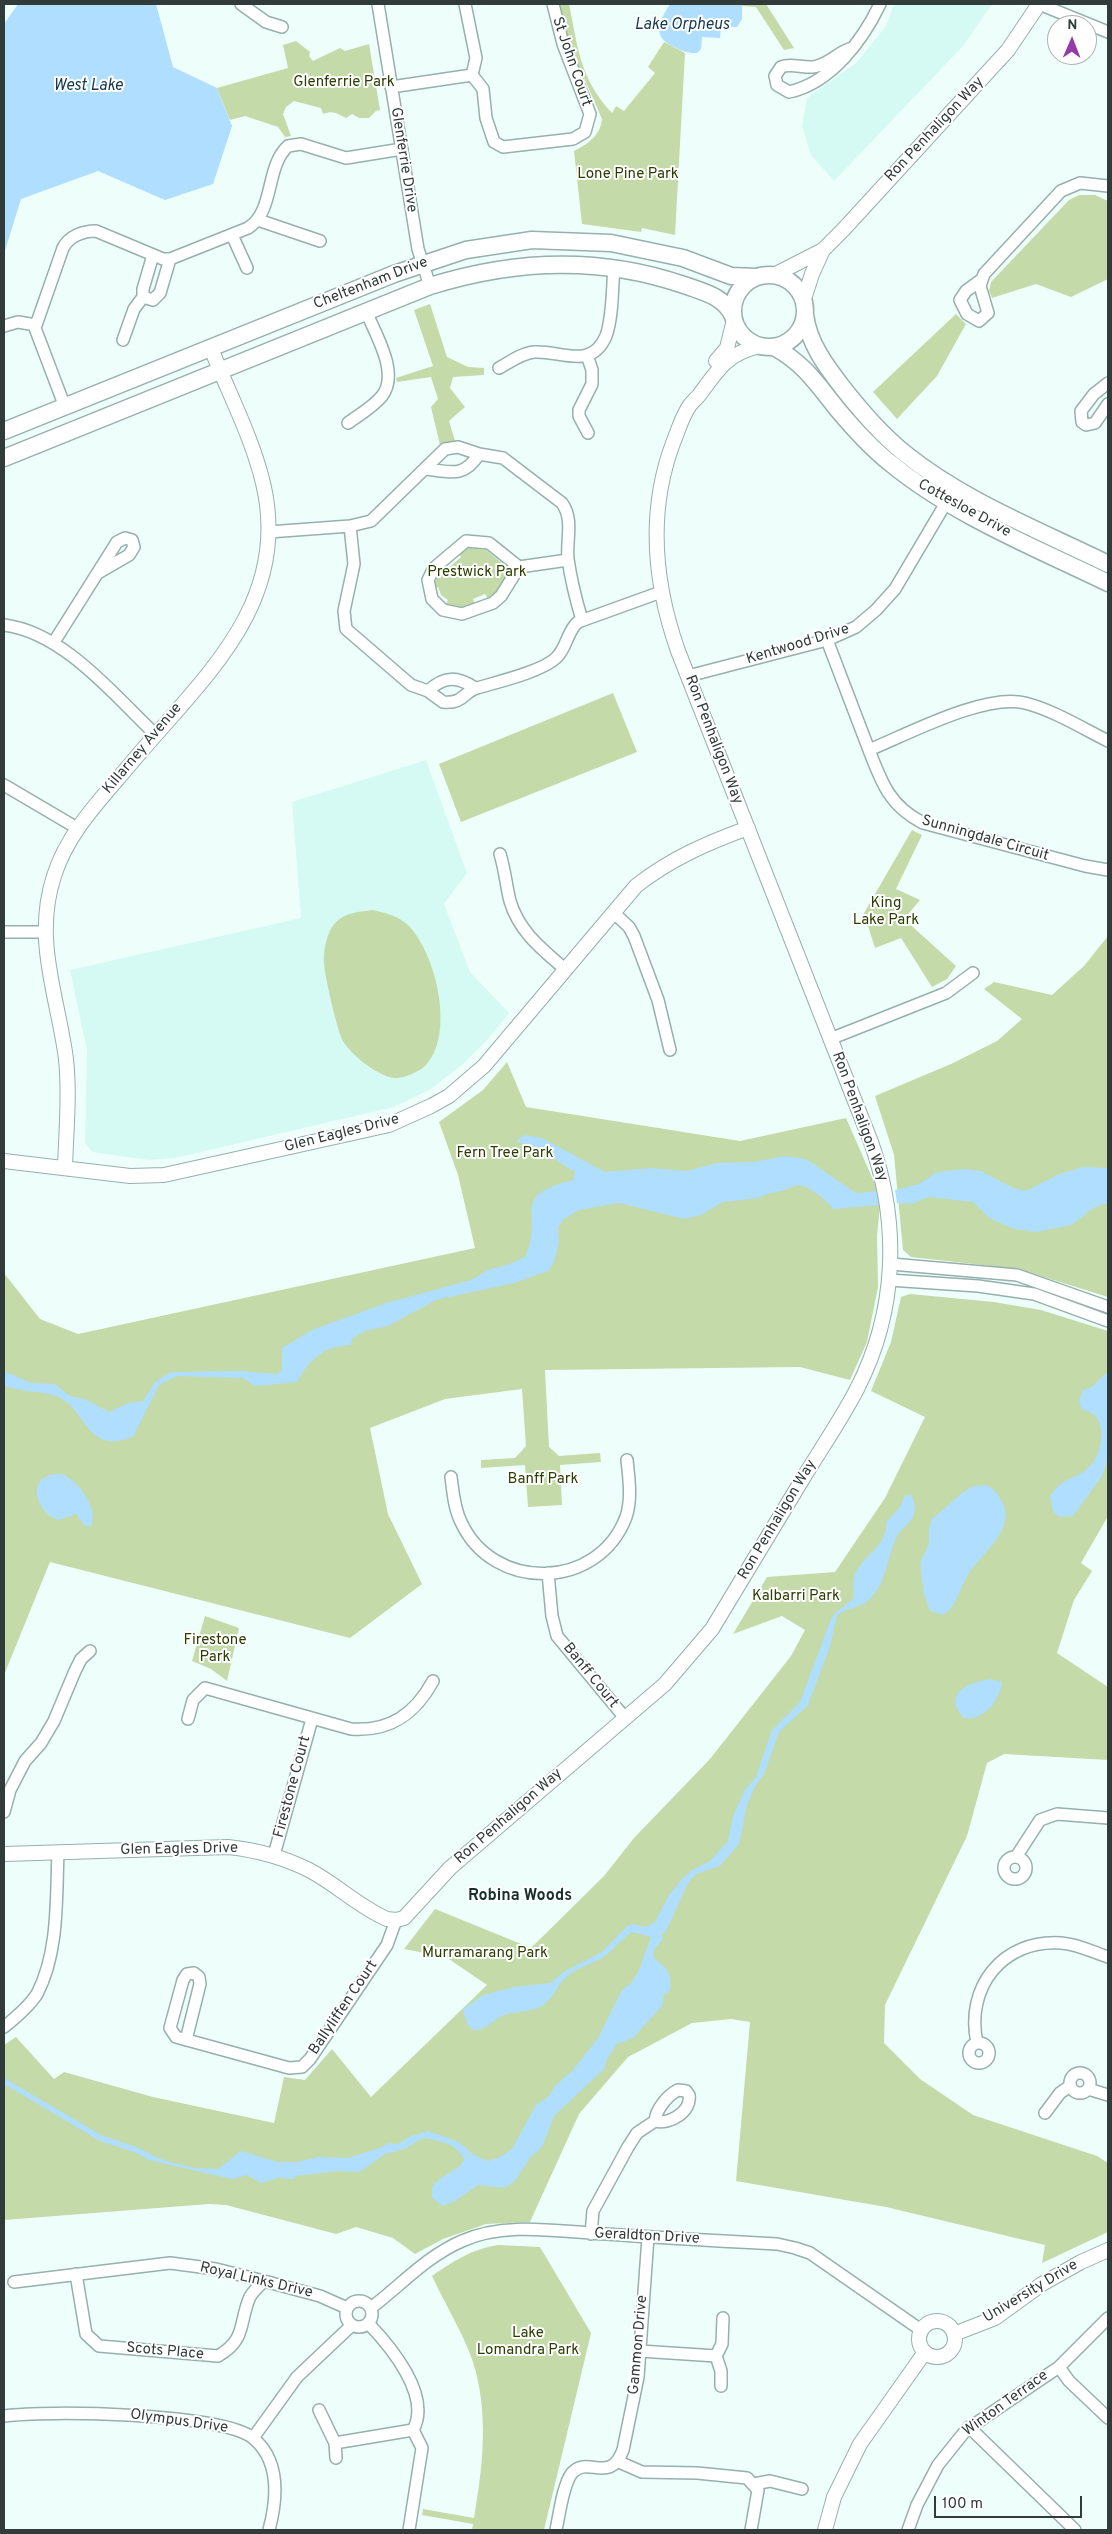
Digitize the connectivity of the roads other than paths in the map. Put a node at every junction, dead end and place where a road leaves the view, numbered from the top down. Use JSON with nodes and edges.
{"nodes":[{"id":1,"x":241,"y":4,"type":"edge"},
{"id":2,"x":378,"y":4,"type":"edge"},
{"id":3,"x":465,"y":4,"type":"edge"},
{"id":4,"x":553,"y":4,"type":"edge"},
{"id":5,"x":880,"y":4,"type":"edge"},
{"id":6,"x":1039,"y":4,"type":"edge"},
{"id":7,"x":282,"y":27,"type":"dead end"},
{"id":8,"x":1108,"y":32,"type":"edge"},
{"id":9,"x":849,"y":49,"type":"junction"},
{"id":10,"x":472,"y":75,"type":"junction"},
{"id":11,"x":391,"y":87,"type":"junction"},
{"id":12,"x":402,"y":149,"type":"junction"},
{"id":13,"x":1108,"y":186,"type":"edge"},
{"id":14,"x":258,"y":220,"type":"junction"},
{"id":15,"x":232,"y":235,"type":"junction"},
{"id":16,"x":320,"y":241,"type":"dead end"},
{"id":17,"x":823,"y":250,"type":"junction"},
{"id":18,"x":153,"y":255,"type":"junction"},
{"id":19,"x":170,"y":259,"type":"junction"},
{"id":20,"x":421,"y":263,"type":"junction"},
{"id":21,"x":247,"y":268,"type":"dead end"},
{"id":22,"x":614,"y":268,"type":"junction"},
{"id":23,"x":774,"y":275,"type":"junction"},
{"id":24,"x":756,"y":277,"type":"junction"},
{"id":25,"x":981,"y":280,"type":"dead end"},
{"id":26,"x":430,"y":286,"type":"junction"},
{"id":27,"x":143,"y":297,"type":"junction"},
{"id":28,"x":805,"y":307,"type":"junction"},
{"id":29,"x":366,"y":311,"type":"junction"},
{"id":30,"x":734,"y":318,"type":"junction"},
{"id":31,"x":36,"y":324,"type":"junction"},
{"id":32,"x":4,"y":326,"type":"edge"},
{"id":33,"x":123,"y":340,"type":"dead end"},
{"id":34,"x":767,"y":346,"type":"junction"},
{"id":35,"x":211,"y":348,"type":"junction"},
{"id":36,"x":587,"y":355,"type":"junction"},
{"id":37,"x":499,"y":368,"type":"dead end"},
{"id":38,"x":219,"y":370,"type":"junction"},
{"id":39,"x":1108,"y":383,"type":"edge"},
{"id":40,"x":1108,"y":404,"type":"edge"},
{"id":41,"x":690,"y":406,"type":"junction"},
{"id":42,"x":65,"y":407,"type":"junction"},
{"id":43,"x":348,"y":423,"type":"dead end"},
{"id":44,"x":4,"y":432,"type":"edge"},
{"id":45,"x":588,"y":433,"type":"dead end"},
{"id":46,"x":480,"y":454,"type":"junction"},
{"id":47,"x":4,"y":458,"type":"edge"},
{"id":48,"x":426,"y":468,"type":"junction"},
{"id":49,"x":955,"y":488,"type":"junction"},
{"id":50,"x":946,"y":502,"type":"junction"},
{"id":51,"x":350,"y":526,"type":"junction"},
{"id":52,"x":269,"y":532,"type":"junction"},
{"id":53,"x":568,"y":560,"type":"junction"},
{"id":54,"x":1108,"y":564,"type":"edge"},
{"id":55,"x":518,"y":567,"type":"junction"},
{"id":56,"x":98,"y":573,"type":"dead end"},
{"id":57,"x":1108,"y":584,"type":"edge"},
{"id":58,"x":661,"y":592,"type":"junction"},
{"id":59,"x":582,"y":620,"type":"junction"},
{"id":60,"x":4,"y":626,"type":"edge"},
{"id":61,"x":827,"y":640,"type":"junction"},
{"id":62,"x":54,"y":642,"type":"junction"},
{"id":63,"x":688,"y":676,"type":"junction"},
{"id":64,"x":475,"y":688,"type":"junction"},
{"id":65,"x":428,"y":691,"type":"junction"},
{"id":66,"x":155,"y":734,"type":"junction"},
{"id":67,"x":1108,"y":741,"type":"edge"},
{"id":68,"x":869,"y":750,"type":"junction"},
{"id":69,"x":4,"y":785,"type":"edge"},
{"id":70,"x":77,"y":828,"type":"junction"},
{"id":71,"x":748,"y":828,"type":"junction"},
{"id":72,"x":500,"y":854,"type":"dead end"},
{"id":73,"x":1108,"y":870,"type":"edge"},
{"id":74,"x":614,"y":913,"type":"junction"},
{"id":75,"x":4,"y":932,"type":"edge"},
{"id":76,"x":44,"y":932,"type":"junction"},
{"id":77,"x":566,"y":970,"type":"junction"},
{"id":78,"x":973,"y":973,"type":"dead end"},
{"id":79,"x":830,"y":1039,"type":"junction"},
{"id":80,"x":670,"y":1050,"type":"dead end"},
{"id":81,"x":4,"y":1161,"type":"edge"},
{"id":82,"x":65,"y":1168,"type":"junction"},
{"id":83,"x":891,"y":1264,"type":"junction"},
{"id":84,"x":889,"y":1280,"type":"junction"},
{"id":85,"x":1108,"y":1307,"type":"edge"},
{"id":86,"x":1108,"y":1321,"type":"edge"},
{"id":87,"x":627,"y":1460,"type":"dead end"},
{"id":88,"x":452,"y":1477,"type":"dead end"},
{"id":89,"x":548,"y":1574,"type":"junction"},
{"id":90,"x":90,"y":1651,"type":"dead end"},
{"id":91,"x":433,"y":1681,"type":"dead end"},
{"id":92,"x":625,"y":1718,"type":"junction"},
{"id":93,"x":188,"y":1719,"type":"dead end"},
{"id":94,"x":312,"y":1719,"type":"junction"},
{"id":95,"x":4,"y":1812,"type":"edge"},
{"id":96,"x":1108,"y":1818,"type":"edge"},
{"id":97,"x":58,"y":1853,"type":"junction"},
{"id":98,"x":4,"y":1854,"type":"edge"},
{"id":99,"x":274,"y":1855,"type":"junction"},
{"id":100,"x":1016,"y":1857,"type":"dead end"},
{"id":101,"x":396,"y":1920,"type":"junction"},
{"id":102,"x":1108,"y":1957,"type":"edge"},
{"id":103,"x":4,"y":2027,"type":"edge"},
{"id":104,"x":186,"y":2040,"type":"junction"},
{"id":105,"x":977,"y":2043,"type":"dead end"},
{"id":106,"x":1070,"y":2086,"type":"junction"},
{"id":107,"x":1088,"y":2088,"type":"junction"},
{"id":108,"x":1108,"y":2095,"type":"edge"},
{"id":109,"x":1045,"y":2113,"type":"dead end"},
{"id":110,"x":655,"y":2121,"type":"dead end"},
{"id":111,"x":591,"y":2234,"type":"junction"},
{"id":112,"x":648,"y":2237,"type":"junction"},
{"id":113,"x":1108,"y":2250,"type":"edge"},
{"id":114,"x":76,"y":2274,"type":"junction"},
{"id":115,"x":264,"y":2281,"type":"junction"},
{"id":116,"x":14,"y":2282,"type":"dead end"},
{"id":117,"x":347,"y":2308,"type":"junction"},
{"id":118,"x":370,"y":2308,"type":"junction"},
{"id":119,"x":723,"y":2318,"type":"dead end"},
{"id":120,"x":1108,"y":2318,"type":"edge"},
{"id":121,"x":368,"y":2323,"type":"junction"},
{"id":122,"x":352,"y":2325,"type":"junction"},
{"id":123,"x":921,"y":2330,"type":"junction"},
{"id":124,"x":954,"y":2334,"type":"junction"},
{"id":125,"x":640,"y":2351,"type":"junction"},
{"id":126,"x":925,"y":2352,"type":"junction"},
{"id":127,"x":716,"y":2356,"type":"junction"},
{"id":128,"x":1059,"y":2366,"type":"junction"},
{"id":129,"x":722,"y":2386,"type":"dead end"},
{"id":130,"x":319,"y":2410,"type":"dead end"},
{"id":131,"x":4,"y":2416,"type":"edge"},
{"id":132,"x":1108,"y":2418,"type":"edge"},
{"id":133,"x":969,"y":2427,"type":"junction"},
{"id":134,"x":413,"y":2430,"type":"junction"},
{"id":135,"x":252,"y":2438,"type":"junction"},
{"id":136,"x":335,"y":2443,"type":"junction"},
{"id":137,"x":336,"y":2458,"type":"dead end"},
{"id":138,"x":619,"y":2462,"type":"junction"},
{"id":139,"x":754,"y":2484,"type":"junction"},
{"id":140,"x":802,"y":2489,"type":"dead end"},
{"id":141,"x":269,"y":2530,"type":"edge"},
{"id":142,"x":409,"y":2530,"type":"edge"},
{"id":143,"x":556,"y":2530,"type":"edge"},
{"id":144,"x":751,"y":2530,"type":"edge"},
{"id":145,"x":825,"y":2530,"type":"edge"},
{"id":146,"x":908,"y":2530,"type":"edge"},
{"id":147,"x":1075,"y":2530,"type":"edge"}],
"edges":[{"from":1,"to":7,"type":"street"},
{"from":2,"to":11,"type":"street","name":"Glenferrie Drive"},
{"from":3,"to":10,"type":"street"},
{"from":4,"to":10,"type":"street","name":"St John Court"},
{"from":5,"to":9,"type":"street"},
{"from":6,"to":8,"type":"street"},
{"from":6,"to":17,"type":"street","name":"Ron Penhaligon Way"},
{"from":9,"to":9,"type":"street"},
{"from":10,"to":11,"type":"street"},
{"from":11,"to":12,"type":"street","name":"Glenferrie Drive"},
{"from":12,"to":14,"type":"street"},
{"from":12,"to":20,"type":"street","name":"Glenferrie Drive"},
{"from":13,"to":25,"type":"street"},
{"from":14,"to":15,"type":"street"},
{"from":14,"to":16,"type":"street"},
{"from":15,"to":19,"type":"street"},
{"from":15,"to":21,"type":"street"},
{"from":17,"to":23,"type":"street","name":"Ron Penhaligon Way"},
{"from":17,"to":28,"type":"street","name":"Ron Penhaligon Way"},
{"from":18,"to":19,"type":"street"},
{"from":18,"to":27,"type":"street"},
{"from":18,"to":31,"type":"street"},
{"from":19,"to":27,"type":"street"},
{"from":20,"to":24,"type":"main road","name":"Cheltenham Drive"},
{"from":20,"to":26,"type":"street","name":"Glenferrie Drive"},
{"from":20,"to":35,"type":"main road","name":"Cheltenham Drive"},
{"from":22,"to":26,"type":"main road","name":"Cheltenham Drive"},
{"from":22,"to":30,"type":"main road","name":"Cheltenham Drive"},
{"from":22,"to":36,"type":"street"},
{"from":23,"to":24,"type":"main road"},
{"from":23,"to":28,"type":"main road"},
{"from":24,"to":30,"type":"main road"},
{"from":26,"to":29,"type":"main road","name":"Cheltenham Drive"},
{"from":27,"to":33,"type":"street"},
{"from":28,"to":34,"type":"main road"},
{"from":28,"to":49,"type":"main road","name":"Cottesloe Drive"},
{"from":29,"to":38,"type":"main road","name":"Cheltenham Drive"},
{"from":29,"to":43,"type":"street"},
{"from":30,"to":34,"type":"main road"},
{"from":30,"to":41,"type":"street","name":"Ron Penhaligon Way"},
{"from":31,"to":32,"type":"street"},
{"from":31,"to":42,"type":"street"},
{"from":34,"to":41,"type":"street","name":"Ron Penhaligon Way"},
{"from":34,"to":50,"type":"main road","name":"Cottesloe Drive"},
{"from":35,"to":38,"type":"street","name":"Killarney Avenue"},
{"from":35,"to":42,"type":"main road","name":"Cheltenham Drive"},
{"from":36,"to":37,"type":"street"},
{"from":36,"to":45,"type":"street"},
{"from":38,"to":47,"type":"main road","name":"Cheltenham Drive"},
{"from":38,"to":52,"type":"street","name":"Killarney Avenue"},
{"from":39,"to":40,"type":"street"},
{"from":41,"to":58,"type":"street","name":"Ron Penhaligon Way"},
{"from":42,"to":44,"type":"main road","name":"Cheltenham Drive"},
{"from":46,"to":48,"type":"street"},
{"from":46,"to":48,"type":"street"},
{"from":46,"to":53,"type":"street"},
{"from":48,"to":51,"type":"street"},
{"from":49,"to":50,"type":"street","name":"Kentwood Drive"},
{"from":49,"to":54,"type":"main road","name":"Cottesloe Drive"},
{"from":50,"to":57,"type":"main road","name":"Cottesloe Drive"},
{"from":50,"to":61,"type":"street","name":"Kentwood Drive"},
{"from":51,"to":52,"type":"street"},
{"from":51,"to":65,"type":"street"},
{"from":52,"to":66,"type":"street","name":"Killarney Avenue"},
{"from":53,"to":55,"type":"street"},
{"from":53,"to":59,"type":"street"},
{"from":55,"to":55,"type":"street"},
{"from":56,"to":62,"type":"street"},
{"from":58,"to":59,"type":"street"},
{"from":58,"to":63,"type":"street","name":"Ron Penhaligon Way"},
{"from":59,"to":64,"type":"street"},
{"from":60,"to":62,"type":"street"},
{"from":61,"to":63,"type":"street","name":"Kentwood Drive"},
{"from":61,"to":68,"type":"street","name":"Sunningdale Circuit"},
{"from":62,"to":66,"type":"street"},
{"from":63,"to":71,"type":"street","name":"Ron Penhaligon Way"},
{"from":64,"to":65,"type":"street"},
{"from":64,"to":65,"type":"street"},
{"from":66,"to":70,"type":"street","name":"Killarney Avenue"},
{"from":67,"to":68,"type":"street"},
{"from":68,"to":73,"type":"street","name":"Sunningdale Circuit"},
{"from":69,"to":70,"type":"street"},
{"from":70,"to":76,"type":"street","name":"Killarney Avenue"},
{"from":71,"to":74,"type":"street","name":"Glen Eagles Drive"},
{"from":71,"to":79,"type":"street","name":"Ron Penhaligon Way"},
{"from":72,"to":77,"type":"street"},
{"from":74,"to":77,"type":"street","name":"Glen Eagles Drive"},
{"from":74,"to":80,"type":"street"},
{"from":75,"to":76,"type":"street"},
{"from":76,"to":82,"type":"street","name":"Killarney Avenue"},
{"from":77,"to":82,"type":"street","name":"Glen Eagles Drive"},
{"from":78,"to":79,"type":"street"},
{"from":79,"to":83,"type":"street","name":"Ron Penhaligon Way"},
{"from":81,"to":82,"type":"street","name":"Glen Eagles Drive"},
{"from":83,"to":84,"type":"street","name":"Ron Penhaligon Way"},
{"from":83,"to":85,"type":"street"},
{"from":84,"to":86,"type":"street"},
{"from":84,"to":92,"type":"street","name":"Ron Penhaligon Way"},
{"from":87,"to":89,"type":"street"},
{"from":88,"to":89,"type":"street"},
{"from":89,"to":92,"type":"street","name":"Banff Court"},
{"from":90,"to":95,"type":"street"},
{"from":91,"to":94,"type":"street","name":"Firestone Court"},
{"from":92,"to":101,"type":"street","name":"Ron Penhaligon Way"},
{"from":93,"to":94,"type":"street","name":"Firestone Court"},
{"from":94,"to":99,"type":"street","name":"Firestone Court"},
{"from":96,"to":100,"type":"street"},
{"from":97,"to":98,"type":"street","name":"Glen Eagles Drive"},
{"from":97,"to":99,"type":"street","name":"Glen Eagles Drive"},
{"from":97,"to":103,"type":"street"},
{"from":99,"to":101,"type":"street","name":"Glen Eagles Drive"},
{"from":101,"to":104,"type":"street","name":"Ballyliffen Court"},
{"from":102,"to":105,"type":"street"},
{"from":104,"to":104,"type":"street"},
{"from":106,"to":107,"type":"street"},
{"from":106,"to":107,"type":"street"},
{"from":106,"to":109,"type":"street"},
{"from":107,"to":108,"type":"street"},
{"from":110,"to":111,"type":"street"},
{"from":111,"to":112,"type":"street","name":"Geraldton Drive"},
{"from":111,"to":118,"type":"street","name":"Geraldton Drive"},
{"from":112,"to":123,"type":"street","name":"Geraldton Drive"},
{"from":112,"to":125,"type":"street","name":"Gammon Drive"},
{"from":113,"to":124,"type":"street","name":"University Drive"},
{"from":114,"to":115,"type":"street","name":"Royal Links Drive"},
{"from":114,"to":115,"type":"street","name":"Scots Place"},
{"from":114,"to":116,"type":"street","name":"Royal Links Drive"},
{"from":115,"to":117,"type":"street","name":"Royal Links Drive"},
{"from":117,"to":118,"type":"street"},
{"from":117,"to":122,"type":"street"},
{"from":118,"to":121,"type":"street"},
{"from":119,"to":127,"type":"street"},
{"from":120,"to":128,"type":"street","name":"Winton Terrace"},
{"from":121,"to":122,"type":"street"},
{"from":121,"to":134,"type":"street"},
{"from":122,"to":135,"type":"street"},
{"from":123,"to":124,"type":"street"},
{"from":123,"to":126,"type":"street"},
{"from":124,"to":126,"type":"street"},
{"from":125,"to":127,"type":"street"},
{"from":125,"to":138,"type":"street","name":"Gammon Drive"},
{"from":126,"to":145,"type":"street"},
{"from":127,"to":129,"type":"street"},
{"from":128,"to":132,"type":"street"},
{"from":128,"to":133,"type":"street","name":"Winton Terrace"},
{"from":130,"to":136,"type":"street"},
{"from":131,"to":135,"type":"street","name":"Olympus Drive"},
{"from":133,"to":146,"type":"street","name":"Winton Terrace"},
{"from":133,"to":147,"type":"street"},
{"from":134,"to":136,"type":"street"},
{"from":134,"to":142,"type":"street"},
{"from":135,"to":141,"type":"street","name":"Olympus Drive"},
{"from":136,"to":137,"type":"street"},
{"from":138,"to":139,"type":"street"},
{"from":138,"to":143,"type":"street"},
{"from":139,"to":140,"type":"street"},
{"from":139,"to":144,"type":"street"}]}
